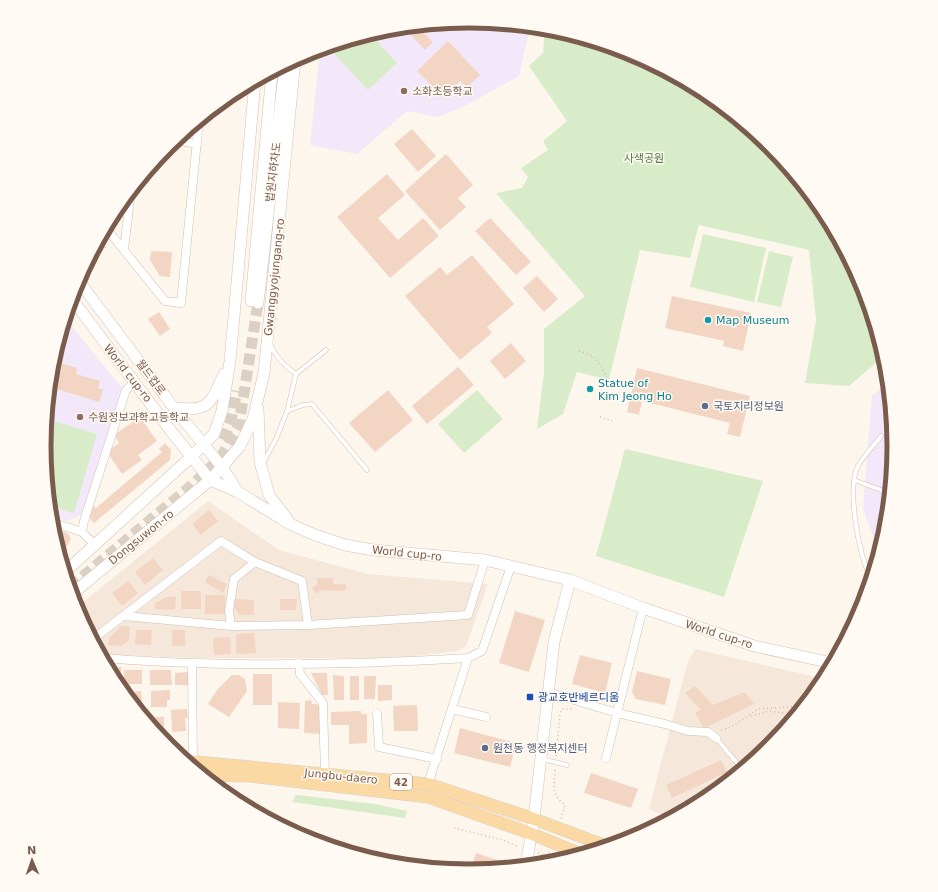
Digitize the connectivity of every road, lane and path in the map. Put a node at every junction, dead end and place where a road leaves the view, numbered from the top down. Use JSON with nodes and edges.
{"nodes":[{"id":1,"x":294,"y":66,"type":"edge"},
{"id":2,"x":284,"y":71,"type":"edge"},
{"id":3,"x":272,"y":78,"type":"edge"},
{"id":4,"x":255,"y":87,"type":"edge"},
{"id":5,"x":199,"y":127,"type":"edge"},
{"id":6,"x":183,"y":141,"type":"edge"},
{"id":7,"x":197,"y":144,"type":"junction"},
{"id":8,"x":130,"y":202,"type":"edge"},
{"id":9,"x":110,"y":232,"type":"edge"},
{"id":10,"x":116,"y":240,"type":"junction"},
{"id":11,"x":124,"y":249,"type":"junction"},
{"id":12,"x":98,"y":253,"type":"edge"},
{"id":13,"x":83,"y":286,"type":"edge"},
{"id":14,"x":76,"y":304,"type":"edge"},
{"id":15,"x":268,"y":337,"type":"junction"},
{"id":16,"x":326,"y":350,"type":"dead end"},
{"id":17,"x":579,"y":351,"type":"dead end"},
{"id":18,"x":230,"y":361,"type":"junction"},
{"id":19,"x":296,"y":374,"type":"junction"},
{"id":20,"x":134,"y":383,"type":"junction"},
{"id":21,"x":610,"y":387,"type":"dead end"},
{"id":22,"x":258,"y":398,"type":"junction"},
{"id":23,"x":174,"y":408,"type":"junction"},
{"id":24,"x":287,"y":411,"type":"junction"},
{"id":25,"x":600,"y":417,"type":"dead end"},
{"id":26,"x":612,"y":421,"type":"dead end"},
{"id":27,"x":881,"y":436,"type":"dead end"},
{"id":28,"x":204,"y":444,"type":"junction"},
{"id":29,"x":192,"y":458,"type":"junction"},
{"id":30,"x":222,"y":467,"type":"junction"},
{"id":31,"x":261,"y":468,"type":"junction"},
{"id":32,"x":367,"y":470,"type":"dead end"},
{"id":33,"x":210,"y":480,"type":"junction"},
{"id":34,"x":854,"y":480,"type":"junction"},
{"id":35,"x":884,"y":491,"type":"edge"},
{"id":36,"x":238,"y":492,"type":"junction"},
{"id":37,"x":58,"y":524,"type":"edge"},
{"id":38,"x":290,"y":524,"type":"junction"},
{"id":39,"x":82,"y":532,"type":"junction"},
{"id":40,"x":96,"y":546,"type":"junction"},
{"id":41,"x":485,"y":560,"type":"junction"},
{"id":42,"x":255,"y":562,"type":"junction"},
{"id":43,"x":511,"y":566,"type":"junction"},
{"id":44,"x":69,"y":568,"type":"edge"},
{"id":45,"x":868,"y":572,"type":"edge"},
{"id":46,"x":570,"y":580,"type":"junction"},
{"id":47,"x":77,"y":590,"type":"edge"},
{"id":48,"x":643,"y":608,"type":"junction"},
{"id":49,"x":124,"y":616,"type":"junction"},
{"id":50,"x":308,"y":625,"type":"junction"},
{"id":51,"x":231,"y":626,"type":"junction"},
{"id":52,"x":97,"y":636,"type":"edge"},
{"id":53,"x":109,"y":658,"type":"edge"},
{"id":54,"x":468,"y":658,"type":"junction"},
{"id":55,"x":827,"y":662,"type":"edge"},
{"id":56,"x":192,"y":663,"type":"junction"},
{"id":57,"x":299,"y":663,"type":"junction"},
{"id":58,"x":548,"y":692,"type":"junction"},
{"id":59,"x":796,"y":706,"type":"edge"},
{"id":60,"x":452,"y":709,"type":"junction"},
{"id":61,"x":377,"y":713,"type":"dead end"},
{"id":62,"x":617,"y":713,"type":"junction"},
{"id":63,"x":560,"y":714,"type":"dead end"},
{"id":64,"x":486,"y":717,"type":"dead end"},
{"id":65,"x":749,"y":717,"type":"junction"},
{"id":66,"x":787,"y":718,"type":"edge"},
{"id":67,"x":716,"y":738,"type":"junction"},
{"id":68,"x":190,"y":757,"type":"edge"},
{"id":69,"x":606,"y":758,"type":"dead end"},
{"id":70,"x":436,"y":759,"type":"junction"},
{"id":71,"x":541,"y":759,"type":"junction"},
{"id":72,"x":195,"y":761,"type":"edge"},
{"id":73,"x":556,"y":762,"type":"junction"},
{"id":74,"x":567,"y":765,"type":"dead end"},
{"id":75,"x":739,"y":765,"type":"edge"},
{"id":76,"x":325,"y":774,"type":"junction"},
{"id":77,"x":212,"y":775,"type":"edge"},
{"id":78,"x":428,"y":784,"type":"junction"},
{"id":79,"x":565,"y":805,"type":"dead end"},
{"id":80,"x":534,"y":819,"type":"junction"},
{"id":81,"x":454,"y":828,"type":"dead end"},
{"id":82,"x":532,"y":834,"type":"junction"},
{"id":83,"x":590,"y":839,"type":"junction"},
{"id":84,"x":599,"y":843,"type":"edge"},
{"id":85,"x":513,"y":845,"type":"dead end"},
{"id":86,"x":587,"y":847,"type":"edge"},
{"id":87,"x":573,"y":851,"type":"edge"},
{"id":88,"x":547,"y":857,"type":"edge"},
{"id":89,"x":536,"y":859,"type":"dead end"},
{"id":90,"x":527,"y":860,"type":"edge"}],
"edges":[{"from":1,"to":15,"type":"street","name":"Gwanggyojungang-ro"},
{"from":2,"to":3,"type":"street","name":"법원지하차도"},
{"from":4,"to":18,"type":"street"},
{"from":5,"to":7,"type":"street"},
{"from":6,"to":7,"type":"street"},
{"from":7,"to":11,"type":"street"},
{"from":8,"to":11,"type":"street"},
{"from":9,"to":10,"type":"street"},
{"from":10,"to":11,"type":"street"},
{"from":10,"to":12,"type":"path"},
{"from":13,"to":23,"type":"street","name":"월드컵로"},
{"from":14,"to":20,"type":"street","name":"World cup-ro"},
{"from":15,"to":19,"type":"lane"},
{"from":15,"to":22,"type":"street","name":"Gwanggyojungang-ro"},
{"from":16,"to":19,"type":"lane"},
{"from":17,"to":21,"type":"path"},
{"from":18,"to":23,"type":"street"},
{"from":18,"to":28,"type":"street"},
{"from":19,"to":24,"type":"lane"},
{"from":20,"to":29,"type":"street","name":"World cup-ro"},
{"from":20,"to":39,"type":"street"},
{"from":22,"to":30,"type":"street","name":"Gwanggyojungang-ro"},
{"from":22,"to":31,"type":"street"},
{"from":23,"to":28,"type":"street","name":"월드컵로"},
{"from":24,"to":31,"type":"lane"},
{"from":24,"to":32,"type":"lane"},
{"from":25,"to":26,"type":"path"},
{"from":27,"to":34,"type":"lane"},
{"from":28,"to":29,"type":"street"},
{"from":28,"to":30,"type":"street","name":"월드컵로"},
{"from":29,"to":33,"type":"street","name":"World cup-ro"},
{"from":29,"to":40,"type":"street","name":"Dongsuwon-ro"},
{"from":30,"to":33,"type":"street","name":"Gwanggyojungang-ro"},
{"from":30,"to":36,"type":"street","name":"월드컵로"},
{"from":31,"to":38,"type":"street"},
{"from":33,"to":36,"type":"street","name":"World cup-ro"},
{"from":33,"to":47,"type":"street","name":"Dongsuwon-ro"},
{"from":34,"to":35,"type":"lane"},
{"from":34,"to":45,"type":"lane"},
{"from":36,"to":38,"type":"street","name":"World cup-ro"},
{"from":37,"to":39,"type":"street"},
{"from":38,"to":41,"type":"street","name":"World cup-ro"},
{"from":39,"to":40,"type":"street"},
{"from":40,"to":44,"type":"street","name":"Dongsuwon-ro"},
{"from":41,"to":43,"type":"street","name":"World cup-ro"},
{"from":41,"to":50,"type":"street"},
{"from":42,"to":49,"type":"street"},
{"from":42,"to":50,"type":"street"},
{"from":42,"to":51,"type":"street"},
{"from":43,"to":46,"type":"street","name":"World cup-ro"},
{"from":43,"to":54,"type":"street"},
{"from":46,"to":48,"type":"street","name":"World cup-ro"},
{"from":46,"to":58,"type":"street"},
{"from":48,"to":55,"type":"street","name":"World cup-ro"},
{"from":48,"to":62,"type":"street"},
{"from":49,"to":51,"type":"street"},
{"from":49,"to":52,"type":"street"},
{"from":50,"to":51,"type":"street"},
{"from":53,"to":56,"type":"street"},
{"from":54,"to":57,"type":"street"},
{"from":54,"to":60,"type":"street"},
{"from":56,"to":57,"type":"street"},
{"from":56,"to":68,"type":"street"},
{"from":57,"to":76,"type":"street"},
{"from":58,"to":62,"type":"street"},
{"from":58,"to":71,"type":"street"},
{"from":59,"to":65,"type":"path"},
{"from":60,"to":64,"type":"street"},
{"from":60,"to":70,"type":"street"},
{"from":61,"to":70,"type":"street"},
{"from":62,"to":67,"type":"street"},
{"from":62,"to":69,"type":"street"},
{"from":63,"to":73,"type":"path"},
{"from":65,"to":66,"type":"path"},
{"from":65,"to":67,"type":"path"},
{"from":67,"to":75,"type":"lane"},
{"from":70,"to":78,"type":"street"},
{"from":71,"to":73,"type":"lane"},
{"from":71,"to":80,"type":"street"},
{"from":72,"to":76,"type":"main road","name":"Jungbu-daero","number":"42"},
{"from":73,"to":74,"type":"lane"},
{"from":73,"to":79,"type":"path"},
{"from":76,"to":78,"type":"main road","name":"Jungbu-daero","number":"42"},
{"from":77,"to":82,"type":"main road","name":"Jungbu-daero","number":"42"},
{"from":78,"to":80,"type":"main road","name":"Jungbu-daero","number":"42"},
{"from":80,"to":82,"type":"street"},
{"from":80,"to":83,"type":"main road","name":"Jungbu-daero","number":"42"},
{"from":81,"to":85,"type":"path"},
{"from":82,"to":87,"type":"main road","name":"Jungbu-daero","number":"42"},
{"from":82,"to":90,"type":"street"},
{"from":83,"to":84,"type":"main road","name":"Jungbu-daero","number":"42"},
{"from":83,"to":86,"type":"main road"},
{"from":88,"to":89,"type":"path"}]}
